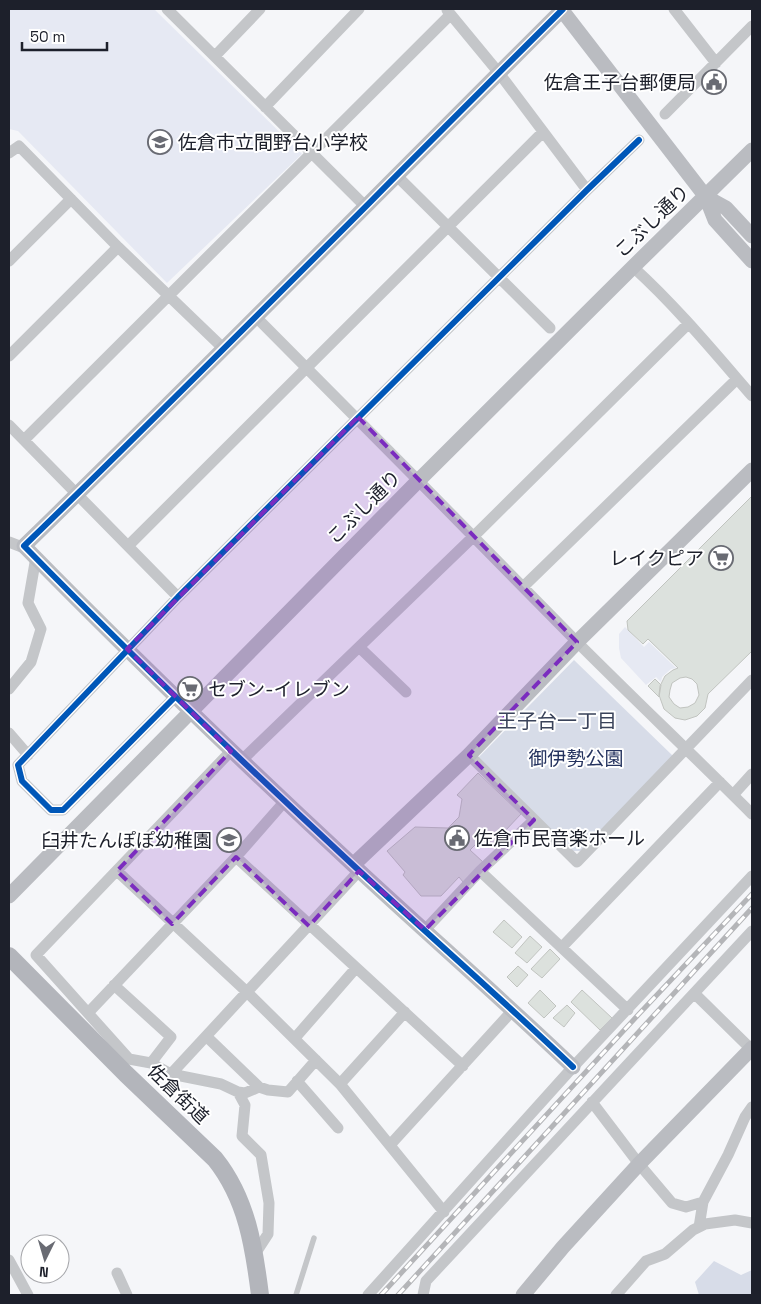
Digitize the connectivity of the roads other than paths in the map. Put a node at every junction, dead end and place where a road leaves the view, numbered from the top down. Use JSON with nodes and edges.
{"nodes":[{"id":1,"x":167,"y":9,"type":"edge"},
{"id":2,"x":260,"y":9,"type":"edge"},
{"id":3,"x":359,"y":9,"type":"edge"},
{"id":4,"x":562,"y":9,"type":"edge"},
{"id":5,"x":674,"y":9,"type":"edge"},
{"id":6,"x":448,"y":12,"type":"edge"},
{"id":7,"x":752,"y":26,"type":"edge"},
{"id":8,"x":215,"y":56,"type":"junction"},
{"id":9,"x":716,"y":63,"type":"junction"},
{"id":10,"x":499,"y":73,"type":"junction"},
{"id":11,"x":266,"y":107,"type":"junction"},
{"id":12,"x":665,"y":114,"type":"dead end"},
{"id":13,"x":542,"y":133,"type":"junction"},
{"id":14,"x":639,"y":140,"type":"dead end"},
{"id":15,"x":752,"y":150,"type":"edge"},
{"id":16,"x":9,"y":153,"type":"edge"},
{"id":17,"x":311,"y":154,"type":"junction"},
{"id":18,"x":396,"y":175,"type":"junction"},
{"id":19,"x":587,"y":190,"type":"junction"},
{"id":20,"x":706,"y":197,"type":"junction"},
{"id":21,"x":71,"y":199,"type":"junction"},
{"id":22,"x":365,"y":206,"type":"junction"},
{"id":23,"x":448,"y":226,"type":"junction"},
{"id":24,"x":752,"y":236,"type":"edge"},
{"id":25,"x":118,"y":247,"type":"junction"},
{"id":26,"x":9,"y":261,"type":"edge"},
{"id":27,"x":752,"y":261,"type":"edge"},
{"id":28,"x":633,"y":267,"type":"junction"},
{"id":29,"x":499,"y":277,"type":"junction"},
{"id":30,"x":168,"y":296,"type":"junction"},
{"id":31,"x":256,"y":317,"type":"junction"},
{"id":32,"x":688,"y":324,"type":"junction"},
{"id":33,"x":550,"y":328,"type":"dead end"},
{"id":34,"x":223,"y":348,"type":"junction"},
{"id":35,"x":9,"y":356,"type":"edge"},
{"id":36,"x":306,"y":367,"type":"junction"},
{"id":37,"x":737,"y":379,"type":"junction"},
{"id":38,"x":752,"y":396,"type":"edge"},
{"id":39,"x":358,"y":418,"type":"junction"},
{"id":40,"x":9,"y":425,"type":"edge"},
{"id":41,"x":24,"y":440,"type":"junction"},
{"id":42,"x":752,"y":470,"type":"edge"},
{"id":43,"x":418,"y":480,"type":"junction"},
{"id":44,"x":78,"y":494,"type":"junction"},
{"id":45,"x":474,"y":536,"type":"junction"},
{"id":46,"x":9,"y":542,"type":"edge"},
{"id":47,"x":128,"y":546,"type":"junction"},
{"id":48,"x":31,"y":553,"type":"junction"},
{"id":49,"x":524,"y":586,"type":"junction"},
{"id":50,"x":178,"y":597,"type":"junction"},
{"id":51,"x":577,"y":642,"type":"junction"},
{"id":52,"x":358,"y":648,"type":"junction"},
{"id":53,"x":127,"y":650,"type":"junction"},
{"id":54,"x":752,"y":680,"type":"edge"},
{"id":55,"x":9,"y":689,"type":"edge"},
{"id":56,"x":406,"y":692,"type":"dead end"},
{"id":57,"x":175,"y":697,"type":"junction"},
{"id":58,"x":190,"y":711,"type":"junction"},
{"id":59,"x":9,"y":733,"type":"edge"},
{"id":60,"x":686,"y":748,"type":"junction"},
{"id":61,"x":28,"y":754,"type":"junction"},
{"id":62,"x":469,"y":755,"type":"junction"},
{"id":63,"x":236,"y":756,"type":"junction"},
{"id":64,"x":752,"y":774,"type":"edge"},
{"id":65,"x":720,"y":782,"type":"junction"},
{"id":66,"x":733,"y":795,"type":"junction"},
{"id":67,"x":285,"y":801,"type":"junction"},
{"id":68,"x":752,"y":814,"type":"edge"},
{"id":69,"x":534,"y":820,"type":"junction"},
{"id":70,"x":236,"y":857,"type":"junction"},
{"id":71,"x":356,"y":868,"type":"junction"},
{"id":72,"x":117,"y":871,"type":"junction"},
{"id":73,"x":480,"y":871,"type":"junction"},
{"id":74,"x":752,"y":876,"type":"edge"},
{"id":75,"x":9,"y":896,"type":"edge"},
{"id":76,"x":172,"y":924,"type":"junction"},
{"id":77,"x":310,"y":926,"type":"junction"},
{"id":78,"x":425,"y":930,"type":"junction"},
{"id":79,"x":752,"y":931,"type":"edge"},
{"id":80,"x":562,"y":948,"type":"junction"},
{"id":81,"x":9,"y":956,"type":"edge"},
{"id":82,"x":356,"y":968,"type":"junction"},
{"id":83,"x":114,"y":985,"type":"junction"},
{"id":84,"x":248,"y":993,"type":"junction"},
{"id":85,"x":695,"y":994,"type":"junction"},
{"id":86,"x":513,"y":1010,"type":"junction"},
{"id":87,"x":628,"y":1010,"type":"junction"},
{"id":88,"x":88,"y":1012,"type":"junction"},
{"id":89,"x":405,"y":1012,"type":"junction"},
{"id":90,"x":207,"y":1037,"type":"junction"},
{"id":91,"x":295,"y":1038,"type":"junction"},
{"id":92,"x":752,"y":1048,"type":"edge"},
{"id":93,"x":316,"y":1060,"type":"junction"},
{"id":94,"x":151,"y":1063,"type":"junction"},
{"id":95,"x":462,"y":1066,"type":"junction"},
{"id":96,"x":573,"y":1067,"type":"junction"},
{"id":97,"x":171,"y":1074,"type":"junction"},
{"id":98,"x":297,"y":1082,"type":"junction"},
{"id":99,"x":340,"y":1084,"type":"junction"},
{"id":100,"x":259,"y":1087,"type":"junction"},
{"id":101,"x":238,"y":1092,"type":"junction"},
{"id":102,"x":592,"y":1102,"type":"junction"},
{"id":103,"x":752,"y":1106,"type":"edge"},
{"id":104,"x":338,"y":1128,"type":"dead end"},
{"id":105,"x":390,"y":1145,"type":"junction"},
{"id":106,"x":638,"y":1164,"type":"junction"},
{"id":107,"x":704,"y":1202,"type":"junction"},
{"id":108,"x":444,"y":1212,"type":"junction"},
{"id":109,"x":752,"y":1223,"type":"edge"},
{"id":110,"x":699,"y":1227,"type":"junction"},
{"id":111,"x":314,"y":1238,"type":"dead end"},
{"id":112,"x":255,"y":1254,"type":"junction"},
{"id":113,"x":9,"y":1260,"type":"edge"},
{"id":114,"x":117,"y":1273,"type":"dead end"},
{"id":115,"x":28,"y":1295,"type":"edge"},
{"id":116,"x":127,"y":1295,"type":"edge"},
{"id":117,"x":260,"y":1295,"type":"edge"},
{"id":118,"x":296,"y":1295,"type":"edge"},
{"id":119,"x":368,"y":1295,"type":"edge"},
{"id":120,"x":423,"y":1295,"type":"edge"},
{"id":121,"x":523,"y":1295,"type":"edge"},
{"id":122,"x":616,"y":1295,"type":"edge"}],
"edges":[{"from":1,"to":8,"type":"street"},
{"from":2,"to":8,"type":"street"},
{"from":3,"to":11,"type":"street"},
{"from":4,"to":10,"type":"street"},
{"from":4,"to":20,"type":"street"},
{"from":5,"to":9,"type":"street"},
{"from":6,"to":10,"type":"street"},
{"from":6,"to":17,"type":"street"},
{"from":7,"to":9,"type":"street"},
{"from":8,"to":11,"type":"street"},
{"from":9,"to":12,"type":"street"},
{"from":10,"to":13,"type":"street"},
{"from":10,"to":18,"type":"street"},
{"from":11,"to":17,"type":"street"},
{"from":13,"to":19,"type":"street"},
{"from":13,"to":23,"type":"street"},
{"from":14,"to":19,"type":"street"},
{"from":15,"to":20,"type":"street","name":"こぶし通り"},
{"from":16,"to":21,"type":"street"},
{"from":17,"to":22,"type":"street"},
{"from":17,"to":30,"type":"street"},
{"from":18,"to":22,"type":"street"},
{"from":18,"to":23,"type":"street"},
{"from":19,"to":29,"type":"street"},
{"from":20,"to":24,"type":"street"},
{"from":20,"to":27,"type":"street"},
{"from":20,"to":28,"type":"street","name":"こぶし通り"},
{"from":21,"to":25,"type":"street"},
{"from":21,"to":26,"type":"street"},
{"from":22,"to":31,"type":"street"},
{"from":23,"to":29,"type":"street"},
{"from":23,"to":36,"type":"street"},
{"from":25,"to":30,"type":"street"},
{"from":25,"to":35,"type":"street"},
{"from":28,"to":32,"type":"street"},
{"from":28,"to":43,"type":"street","name":"こぶし通り"},
{"from":29,"to":33,"type":"street"},
{"from":29,"to":39,"type":"street"},
{"from":30,"to":34,"type":"street"},
{"from":30,"to":41,"type":"street"},
{"from":31,"to":34,"type":"street"},
{"from":31,"to":36,"type":"street"},
{"from":32,"to":37,"type":"street"},
{"from":32,"to":45,"type":"street"},
{"from":34,"to":44,"type":"street"},
{"from":36,"to":39,"type":"street"},
{"from":36,"to":47,"type":"street"},
{"from":37,"to":38,"type":"street"},
{"from":37,"to":49,"type":"street"},
{"from":39,"to":43,"type":"street"},
{"from":39,"to":50,"type":"street"},
{"from":40,"to":41,"type":"street"},
{"from":41,"to":44,"type":"street"},
{"from":42,"to":51,"type":"street"},
{"from":43,"to":45,"type":"street"},
{"from":43,"to":58,"type":"street","name":"こぶし通り"},
{"from":44,"to":47,"type":"street"},
{"from":44,"to":48,"type":"street"},
{"from":45,"to":49,"type":"street"},
{"from":45,"to":52,"type":"street"},
{"from":46,"to":48,"type":"street"},
{"from":47,"to":50,"type":"street"},
{"from":48,"to":53,"type":"street"},
{"from":48,"to":55,"type":"street"},
{"from":49,"to":51,"type":"street"},
{"from":50,"to":53,"type":"street"},
{"from":51,"to":60,"type":"street"},
{"from":51,"to":62,"type":"street"},
{"from":52,"to":56,"type":"street"},
{"from":52,"to":63,"type":"street"},
{"from":53,"to":57,"type":"street"},
{"from":53,"to":61,"type":"street"},
{"from":54,"to":60,"type":"street"},
{"from":57,"to":58,"type":"street"},
{"from":57,"to":61,"type":"street"},
{"from":58,"to":63,"type":"street"},
{"from":58,"to":75,"type":"street","name":"こぶし通り"},
{"from":59,"to":61,"type":"street"},
{"from":60,"to":65,"type":"street"},
{"from":60,"to":69,"type":"street"},
{"from":62,"to":69,"type":"street"},
{"from":62,"to":71,"type":"street"},
{"from":63,"to":67,"type":"street"},
{"from":63,"to":72,"type":"street"},
{"from":64,"to":66,"type":"street"},
{"from":65,"to":66,"type":"street"},
{"from":65,"to":80,"type":"street"},
{"from":66,"to":68,"type":"street"},
{"from":67,"to":70,"type":"street"},
{"from":67,"to":71,"type":"street"},
{"from":69,"to":73,"type":"street"},
{"from":70,"to":76,"type":"street"},
{"from":70,"to":77,"type":"street"},
{"from":71,"to":77,"type":"street"},
{"from":71,"to":78,"type":"street"},
{"from":72,"to":76,"type":"street"},
{"from":72,"to":88,"type":"street"},
{"from":73,"to":78,"type":"street"},
{"from":73,"to":80,"type":"street"},
{"from":74,"to":87,"type":"street"},
{"from":76,"to":83,"type":"street"},
{"from":76,"to":84,"type":"street"},
{"from":77,"to":82,"type":"street"},
{"from":77,"to":84,"type":"street"},
{"from":78,"to":86,"type":"street"},
{"from":79,"to":85,"type":"street"},
{"from":80,"to":87,"type":"street"},
{"from":81,"to":112,"type":"main road","name":"佐倉街道"},
{"from":82,"to":89,"type":"street"},
{"from":82,"to":91,"type":"street"},
{"from":83,"to":88,"type":"street"},
{"from":83,"to":94,"type":"street"},
{"from":84,"to":90,"type":"street"},
{"from":84,"to":91,"type":"street"},
{"from":85,"to":92,"type":"street"},
{"from":85,"to":102,"type":"street"},
{"from":86,"to":95,"type":"street"},
{"from":86,"to":96,"type":"street"},
{"from":87,"to":96,"type":"street"},
{"from":88,"to":94,"type":"street"},
{"from":89,"to":95,"type":"street"},
{"from":89,"to":99,"type":"street"},
{"from":90,"to":97,"type":"street"},
{"from":90,"to":100,"type":"street"},
{"from":91,"to":93,"type":"street"},
{"from":92,"to":106,"type":"street"},
{"from":93,"to":98,"type":"street"},
{"from":93,"to":99,"type":"street"},
{"from":94,"to":97,"type":"street"},
{"from":95,"to":105,"type":"street"},
{"from":96,"to":108,"type":"street"},
{"from":97,"to":101,"type":"street"},
{"from":98,"to":100,"type":"street"},
{"from":98,"to":104,"type":"street"},
{"from":99,"to":105,"type":"street"},
{"from":100,"to":101,"type":"street"},
{"from":101,"to":112,"type":"street"},
{"from":102,"to":106,"type":"street"},
{"from":102,"to":120,"type":"street"},
{"from":103,"to":107,"type":"street"},
{"from":105,"to":108,"type":"street"},
{"from":106,"to":107,"type":"street"},
{"from":106,"to":121,"type":"street"},
{"from":107,"to":110,"type":"street"},
{"from":108,"to":119,"type":"street"},
{"from":109,"to":110,"type":"street"},
{"from":110,"to":122,"type":"street"},
{"from":111,"to":118,"type":"lane"},
{"from":112,"to":117,"type":"main road","name":"佐倉街道"},
{"from":113,"to":115,"type":"street"},
{"from":114,"to":116,"type":"street"}]}
